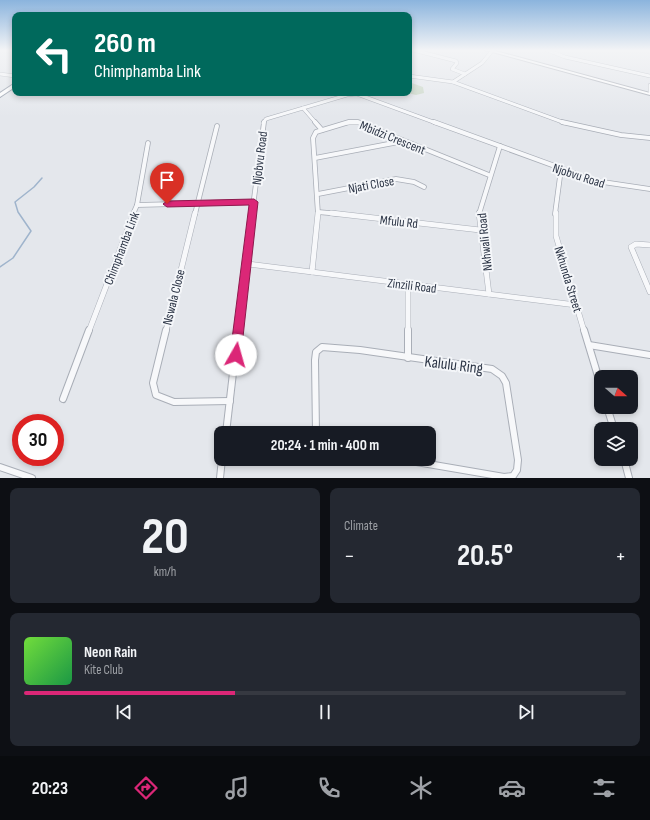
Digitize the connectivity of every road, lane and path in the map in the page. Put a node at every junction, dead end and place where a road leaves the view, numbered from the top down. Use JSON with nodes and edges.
{"nodes":[{"id":1,"x":461,"y":72,"type":"edge"},
{"id":2,"x":468,"y":72,"type":"edge"},
{"id":3,"x":571,"y":72,"type":"edge"},
{"id":4,"x":633,"y":72,"type":"edge"},
{"id":5,"x":0,"y":74,"type":"edge"},
{"id":6,"x":465,"y":74,"type":"junction"},
{"id":7,"x":641,"y":75,"type":"junction"},
{"id":8,"x":12,"y":76,"type":"edge"},
{"id":9,"x":412,"y":76,"type":"edge"},
{"id":10,"x":650,"y":76,"type":"edge"},
{"id":11,"x":650,"y":81,"type":"edge"},
{"id":12,"x":454,"y":82,"type":"junction"},
{"id":13,"x":650,"y":85,"type":"edge"},
{"id":14,"x":12,"y":87,"type":"edge"},
{"id":15,"x":650,"y":93,"type":"edge"},
{"id":16,"x":0,"y":95,"type":"edge"},
{"id":17,"x":344,"y":96,"type":"edge"},
{"id":18,"x":362,"y":96,"type":"edge"},
{"id":19,"x":303,"y":108,"type":"junction"},
{"id":20,"x":217,"y":126,"type":"dead end"},
{"id":21,"x":322,"y":130,"type":"junction"},
{"id":22,"x":650,"y":138,"type":"edge"},
{"id":23,"x":405,"y":141,"type":"junction"},
{"id":24,"x":148,"y":143,"type":"dead end"},
{"id":25,"x":500,"y":146,"type":"junction"},
{"id":26,"x":315,"y":158,"type":"junction"},
{"id":27,"x":560,"y":169,"type":"junction"},
{"id":28,"x":489,"y":175,"type":"junction"},
{"id":29,"x":424,"y":187,"type":"dead end"},
{"id":30,"x":650,"y":190,"type":"edge"},
{"id":31,"x":318,"y":194,"type":"junction"},
{"id":32,"x":254,"y":202,"type":"junction"},
{"id":33,"x":197,"y":203,"type":"junction"},
{"id":34,"x":137,"y":205,"type":"junction"},
{"id":35,"x":318,"y":212,"type":"junction"},
{"id":36,"x":480,"y":230,"type":"junction"},
{"id":37,"x":650,"y":245,"type":"edge"},
{"id":38,"x":248,"y":264,"type":"junction"},
{"id":39,"x":312,"y":272,"type":"junction"},
{"id":40,"x":408,"y":285,"type":"junction"},
{"id":41,"x":650,"y":292,"type":"edge"},
{"id":42,"x":489,"y":294,"type":"junction"},
{"id":43,"x":576,"y":305,"type":"junction"},
{"id":44,"x":589,"y":345,"type":"junction"},
{"id":45,"x":650,"y":355,"type":"edge"},
{"id":46,"x":408,"y":358,"type":"junction"},
{"id":47,"x":596,"y":370,"type":"edge"},
{"id":48,"x":63,"y":399,"type":"dead end"},
{"id":49,"x":230,"y":400,"type":"junction"},
{"id":50,"x":227,"y":426,"type":"edge"},
{"id":51,"x":316,"y":426,"type":"edge"},
{"id":52,"x":436,"y":465,"type":"edge"},
{"id":53,"x":221,"y":466,"type":"edge"},
{"id":54,"x":626,"y":466,"type":"edge"},
{"id":55,"x":0,"y":467,"type":"edge"},
{"id":56,"x":32,"y":478,"type":"edge"},
{"id":57,"x":220,"y":478,"type":"edge"},
{"id":58,"x":629,"y":478,"type":"edge"}],
"edges":[{"from":1,"to":6,"type":"street"},
{"from":2,"to":6,"type":"street"},
{"from":3,"to":15,"type":"main road"},
{"from":4,"to":7,"type":"street"},
{"from":5,"to":8,"type":"street"},
{"from":6,"to":12,"type":"street"},
{"from":7,"to":10,"type":"street"},
{"from":7,"to":11,"type":"street"},
{"from":9,"to":12,"type":"street"},
{"from":12,"to":22,"type":"street"},
{"from":13,"to":15,"type":"street"},
{"from":14,"to":16,"type":"highway"},
{"from":17,"to":19,"type":"street","name":"Njobvu Road"},
{"from":18,"to":25,"type":"street","name":"Njobvu Road"},
{"from":19,"to":21,"type":"street"},
{"from":19,"to":32,"type":"street","name":"Njobvu Road"},
{"from":20,"to":33,"type":"street","name":"Nswala Close"},
{"from":21,"to":23,"type":"street","name":"Mbidzi Crescent"},
{"from":21,"to":26,"type":"street"},
{"from":23,"to":26,"type":"street"},
{"from":23,"to":28,"type":"street","name":"Mbidzi Crescent"},
{"from":24,"to":34,"type":"street"},
{"from":25,"to":27,"type":"street","name":"Njobvu Road"},
{"from":25,"to":28,"type":"street","name":"Nkhwali Road"},
{"from":26,"to":31,"type":"street"},
{"from":27,"to":30,"type":"street","name":"Njobvu Road"},
{"from":27,"to":43,"type":"street","name":"Nkhunda Street"},
{"from":28,"to":36,"type":"street","name":"Nkhwali Road"},
{"from":29,"to":31,"type":"street","name":"Njati Close"},
{"from":31,"to":35,"type":"street"},
{"from":32,"to":33,"type":"street","name":"Chimphamba Link"},
{"from":32,"to":38,"type":"street","name":"Njobvu Road"},
{"from":33,"to":34,"type":"street","name":"Chimphamba Link"},
{"from":33,"to":49,"type":"street","name":"Nswala Close"},
{"from":34,"to":48,"type":"street","name":"Chimphamba Link"},
{"from":35,"to":36,"type":"street","name":"Mfulu Rd"},
{"from":35,"to":39,"type":"street"},
{"from":36,"to":42,"type":"street","name":"Nkhwali Road"},
{"from":37,"to":41,"type":"street"},
{"from":38,"to":39,"type":"street","name":"Zinzili Road"},
{"from":38,"to":49,"type":"street","name":"Njobvu Road"},
{"from":39,"to":40,"type":"street","name":"Zinzili Road"},
{"from":40,"to":42,"type":"street","name":"Zinzili Road"},
{"from":40,"to":46,"type":"street"},
{"from":42,"to":43,"type":"street","name":"Zinzili Road"},
{"from":43,"to":44,"type":"street","name":"Nkhunda Street"},
{"from":44,"to":45,"type":"street"},
{"from":44,"to":47,"type":"street","name":"Nkhunda Street"},
{"from":46,"to":51,"type":"street","name":"Kalulu Ring"},
{"from":46,"to":52,"type":"street","name":"Kalulu Ring"},
{"from":49,"to":50,"type":"street","name":"Njobvu Road"},
{"from":53,"to":57,"type":"street"},
{"from":54,"to":58,"type":"street"},
{"from":55,"to":56,"type":"street"}]}
